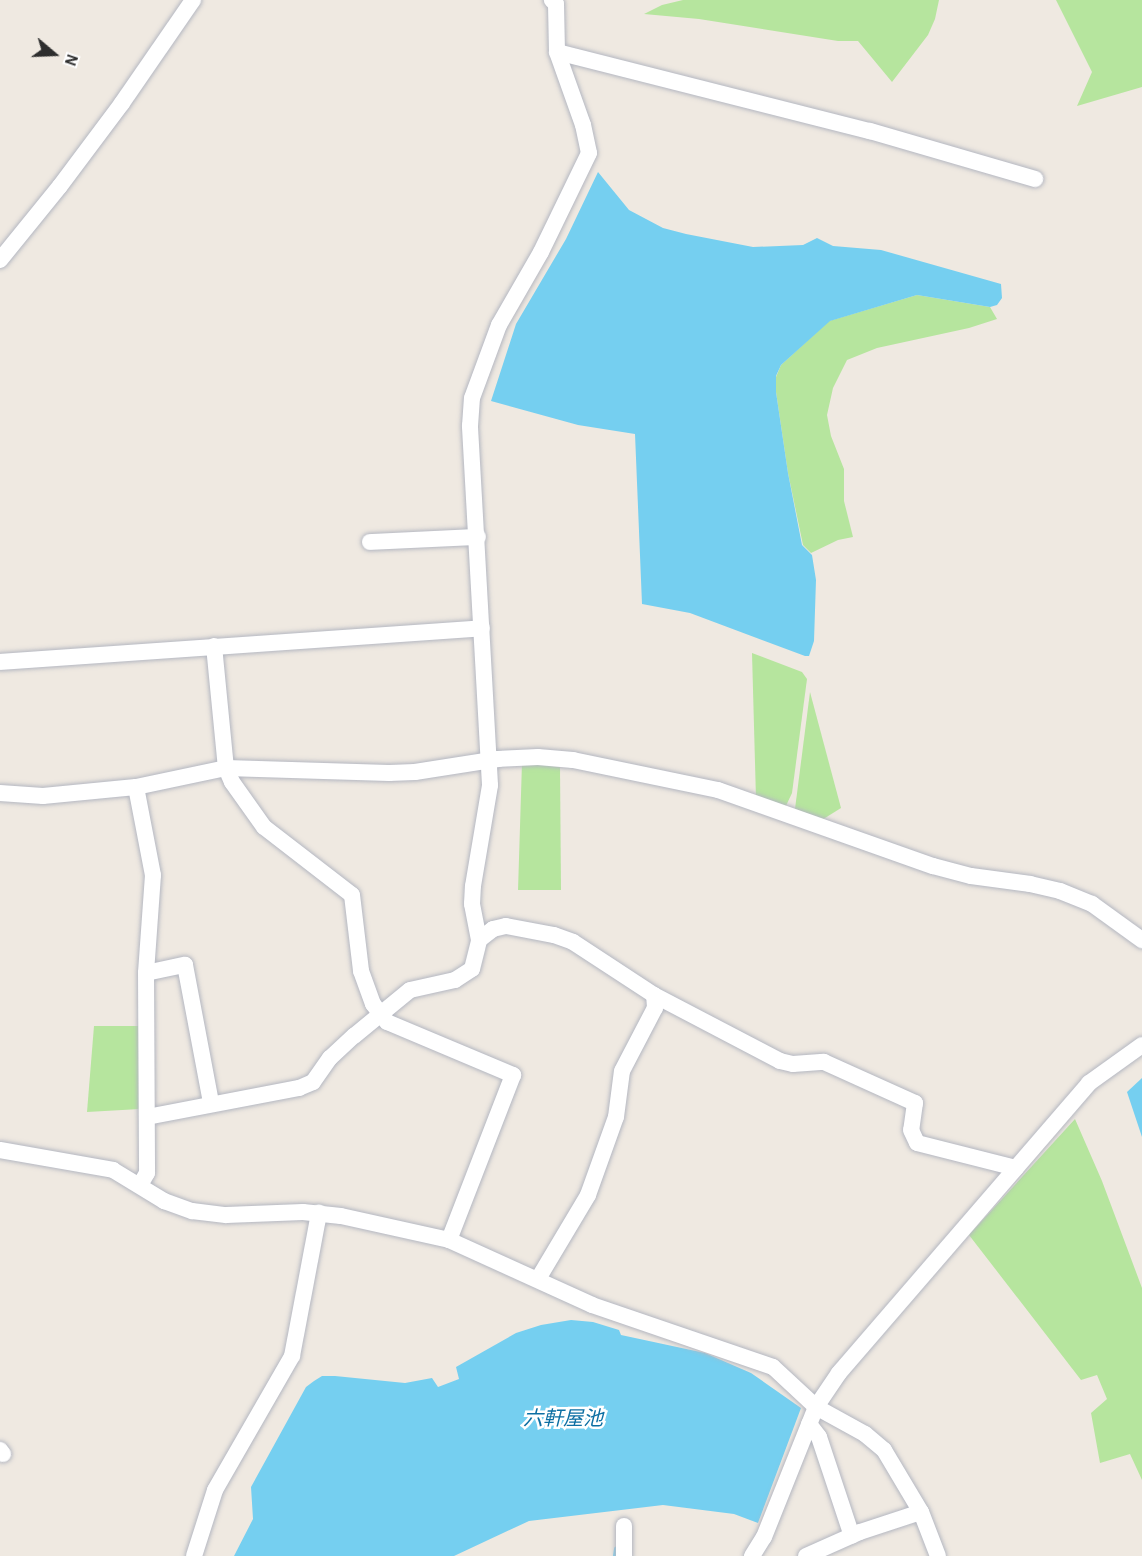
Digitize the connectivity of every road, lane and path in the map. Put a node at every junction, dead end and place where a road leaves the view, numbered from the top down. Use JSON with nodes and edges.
{"nodes":[{"id":1,"x":193,"y":0,"type":"edge"},
{"id":2,"x":552,"y":0,"type":"edge"},
{"id":3,"x":557,"y":52,"type":"junction"},
{"id":4,"x":1035,"y":178,"type":"dead end"},
{"id":5,"x":0,"y":260,"type":"edge"},
{"id":6,"x":478,"y":537,"type":"junction"},
{"id":7,"x":370,"y":542,"type":"dead end"},
{"id":8,"x":483,"y":628,"type":"junction"},
{"id":9,"x":214,"y":646,"type":"junction"},
{"id":10,"x":0,"y":662,"type":"edge"},
{"id":11,"x":487,"y":761,"type":"junction"},
{"id":12,"x":226,"y":768,"type":"junction"},
{"id":13,"x":136,"y":787,"type":"junction"},
{"id":14,"x":0,"y":793,"type":"edge"},
{"id":15,"x":479,"y":940,"type":"junction"},
{"id":16,"x":1142,"y":940,"type":"edge"},
{"id":17,"x":146,"y":973,"type":"junction"},
{"id":18,"x":654,"y":996,"type":"junction"},
{"id":19,"x":380,"y":1015,"type":"junction"},
{"id":20,"x":1142,"y":1045,"type":"edge"},
{"id":21,"x":211,"y":1103,"type":"junction"},
{"id":22,"x":147,"y":1117,"type":"junction"},
{"id":23,"x":0,"y":1150,"type":"edge"},
{"id":24,"x":1016,"y":1168,"type":"junction"},
{"id":25,"x":140,"y":1185,"type":"junction"},
{"id":26,"x":319,"y":1213,"type":"junction"},
{"id":27,"x":449,"y":1240,"type":"junction"},
{"id":28,"x":538,"y":1279,"type":"junction"},
{"id":29,"x":816,"y":1407,"type":"junction"},
{"id":30,"x":809,"y":1424,"type":"junction"},
{"id":31,"x":921,"y":1512,"type":"junction"},
{"id":32,"x":624,"y":1526,"type":"dead end"},
{"id":33,"x":852,"y":1536,"type":"junction"},
{"id":34,"x":194,"y":1556,"type":"edge"},
{"id":35,"x":624,"y":1556,"type":"edge"},
{"id":36,"x":752,"y":1556,"type":"edge"},
{"id":37,"x":806,"y":1556,"type":"edge"},
{"id":38,"x":938,"y":1556,"type":"edge"}],
"edges":[{"from":1,"to":5,"type":"street"},
{"from":2,"to":3,"type":"street"},
{"from":3,"to":4,"type":"street"},
{"from":3,"to":6,"type":"street"},
{"from":6,"to":7,"type":"street"},
{"from":6,"to":8,"type":"street"},
{"from":8,"to":9,"type":"street"},
{"from":8,"to":11,"type":"street"},
{"from":9,"to":10,"type":"street"},
{"from":9,"to":12,"type":"street"},
{"from":11,"to":12,"type":"street"},
{"from":11,"to":15,"type":"street"},
{"from":11,"to":16,"type":"street"},
{"from":12,"to":13,"type":"street"},
{"from":12,"to":19,"type":"street"},
{"from":13,"to":14,"type":"street"},
{"from":13,"to":17,"type":"street"},
{"from":15,"to":18,"type":"street"},
{"from":15,"to":19,"type":"street"},
{"from":17,"to":21,"type":"street"},
{"from":17,"to":22,"type":"street"},
{"from":18,"to":24,"type":"street"},
{"from":18,"to":28,"type":"street"},
{"from":19,"to":21,"type":"street"},
{"from":19,"to":27,"type":"street"},
{"from":20,"to":24,"type":"street"},
{"from":21,"to":22,"type":"street"},
{"from":22,"to":25,"type":"street"},
{"from":23,"to":25,"type":"street"},
{"from":24,"to":29,"type":"street"},
{"from":25,"to":26,"type":"street"},
{"from":26,"to":27,"type":"street"},
{"from":26,"to":34,"type":"street"},
{"from":27,"to":28,"type":"street"},
{"from":28,"to":29,"type":"street"},
{"from":29,"to":30,"type":"street"},
{"from":29,"to":31,"type":"street"},
{"from":30,"to":33,"type":"street"},
{"from":30,"to":36,"type":"street"},
{"from":31,"to":33,"type":"street"},
{"from":31,"to":38,"type":"street"},
{"from":32,"to":35,"type":"street"},
{"from":33,"to":37,"type":"street"}]}
